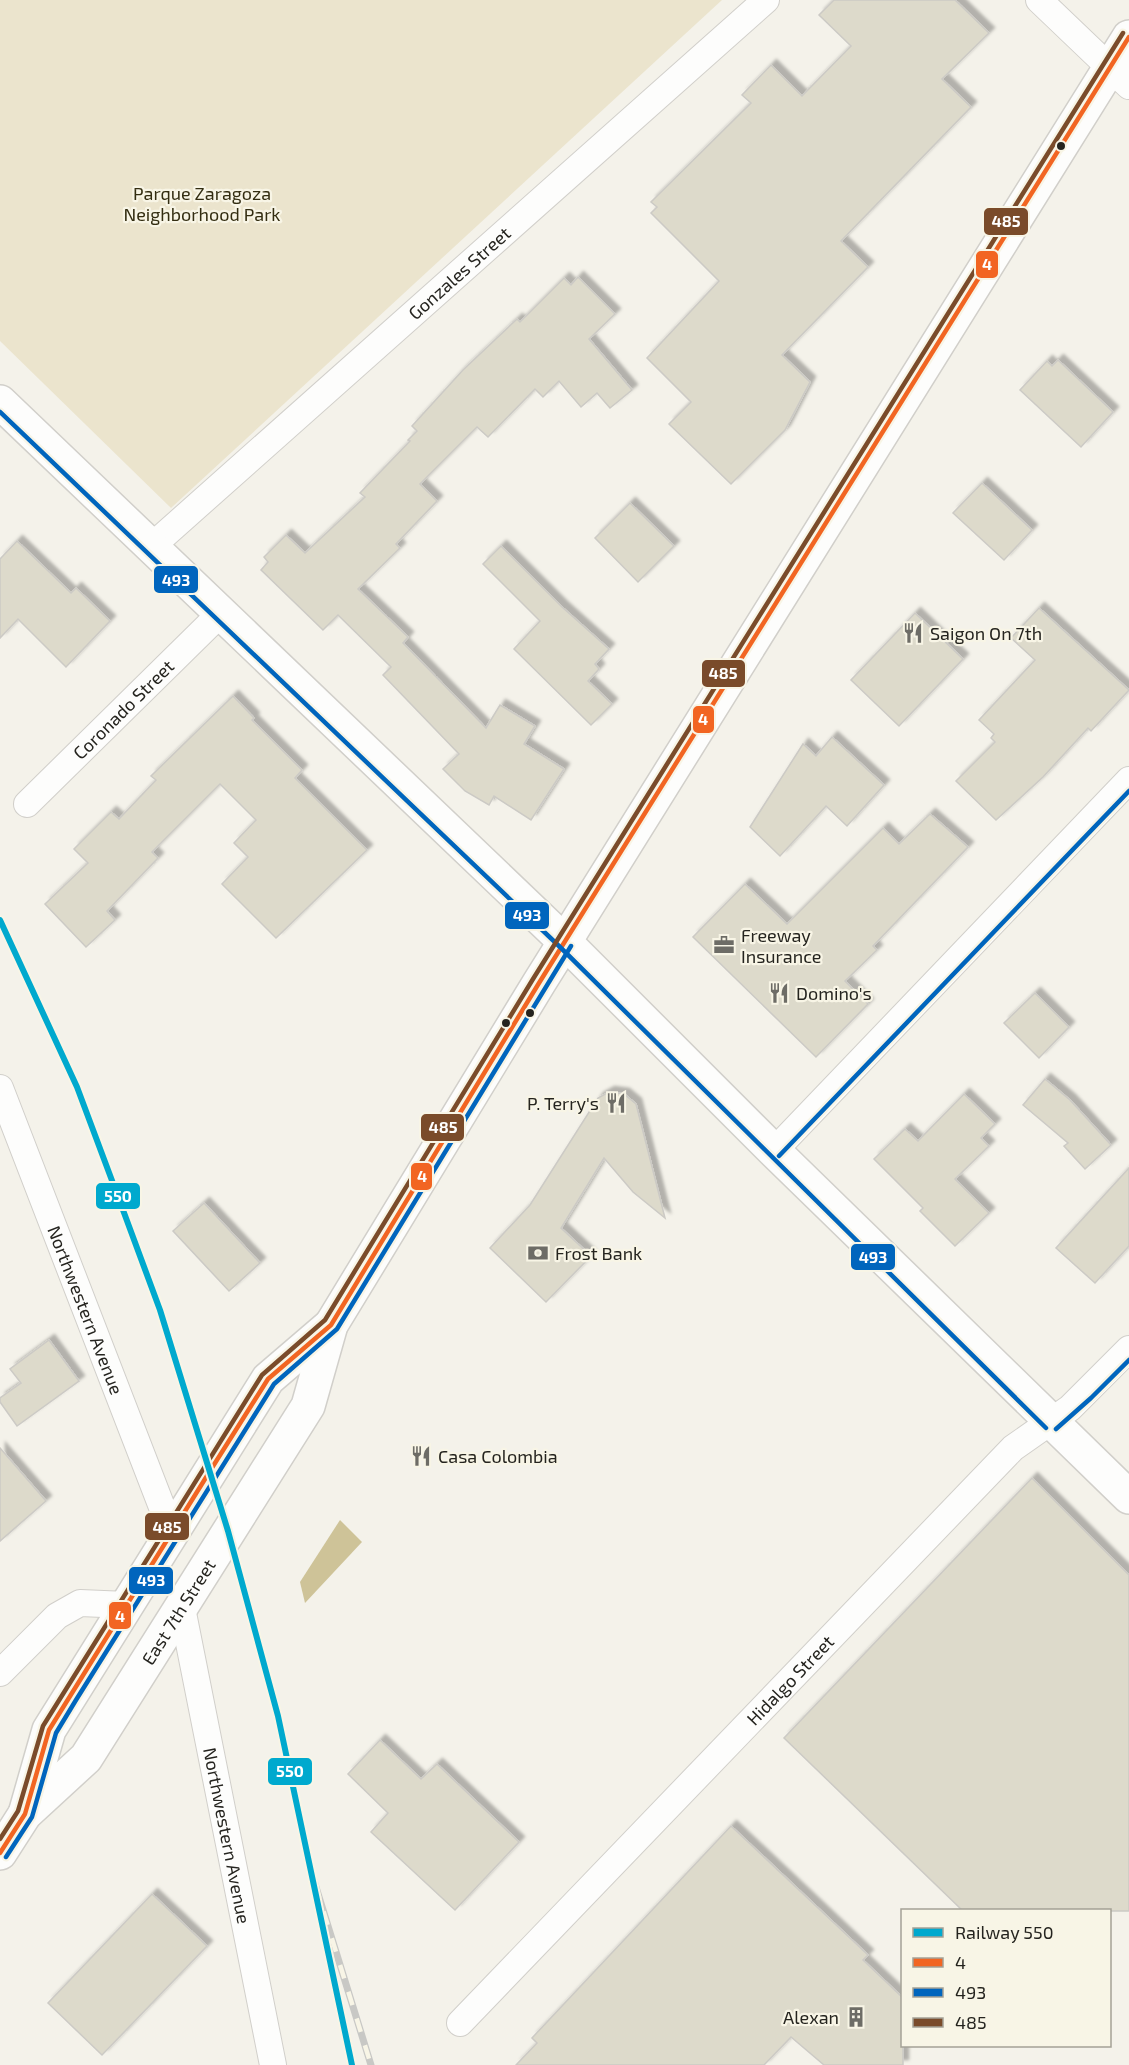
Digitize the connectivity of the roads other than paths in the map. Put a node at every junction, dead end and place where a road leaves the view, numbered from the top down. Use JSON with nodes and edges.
{"nodes":[{"id":1,"x":766,"y":0,"type":"edge"},
{"id":2,"x":1039,"y":0,"type":"edge"},
{"id":3,"x":1129,"y":37,"type":"edge"},
{"id":4,"x":1120,"y":77,"type":"edge"},
{"id":5,"x":0,"y":402,"type":"edge"},
{"id":6,"x":152,"y":546,"type":"junction"},
{"id":7,"x":220,"y":614,"type":"junction"},
{"id":8,"x":1129,"y":780,"type":"edge"},
{"id":9,"x":27,"y":804,"type":"dead end"},
{"id":10,"x":565,"y":942,"type":"junction"},
{"id":11,"x":0,"y":1088,"type":"edge"},
{"id":12,"x":774,"y":1151,"type":"junction"},
{"id":13,"x":331,"y":1325,"type":"junction"},
{"id":14,"x":1129,"y":1349,"type":"edge"},
{"id":15,"x":1051,"y":1423,"type":"junction"},
{"id":16,"x":1129,"y":1497,"type":"edge"},
{"id":17,"x":172,"y":1533,"type":"junction"},
{"id":18,"x":127,"y":1605,"type":"junction"},
{"id":19,"x":182,"y":1608,"type":"junction"},
{"id":20,"x":0,"y":1673,"type":"edge"},
{"id":21,"x":25,"y":1814,"type":"junction"},
{"id":22,"x":0,"y":1853,"type":"edge"},
{"id":23,"x":460,"y":2023,"type":"dead end"},
{"id":24,"x":273,"y":2065,"type":"edge"}],
"edges":[{"from":1,"to":6,"type":"street","name":"Gonzales Street"},
{"from":2,"to":4,"type":"street"},
{"from":3,"to":4,"type":"main road","name":"East 7th Street"},
{"from":4,"to":10,"type":"main road","name":"East 7th Street"},
{"from":5,"to":6,"type":"main road"},
{"from":6,"to":7,"type":"main road"},
{"from":7,"to":9,"type":"street","name":"Coronado Street"},
{"from":7,"to":10,"type":"main road"},
{"from":8,"to":12,"type":"street"},
{"from":10,"to":12,"type":"main road"},
{"from":10,"to":13,"type":"main road","name":"East 7th Street"},
{"from":11,"to":17,"type":"street","name":"Northwestern Avenue"},
{"from":12,"to":15,"type":"main road"},
{"from":13,"to":17,"type":"main road","name":"East 7th Street"},
{"from":13,"to":19,"type":"main road","name":"East 7th Street"},
{"from":14,"to":15,"type":"street","name":"Hidalgo Street"},
{"from":15,"to":16,"type":"main road"},
{"from":15,"to":23,"type":"street","name":"Hidalgo Street"},
{"from":17,"to":18,"type":"main road","name":"East 7th Street"},
{"from":18,"to":20,"type":"street"},
{"from":18,"to":21,"type":"main road","name":"East 7th Street"},
{"from":19,"to":21,"type":"main road","name":"East 7th Street"},
{"from":19,"to":24,"type":"street","name":"Northwestern Avenue"},
{"from":21,"to":22,"type":"main road","name":"East 7th Street"}]}
